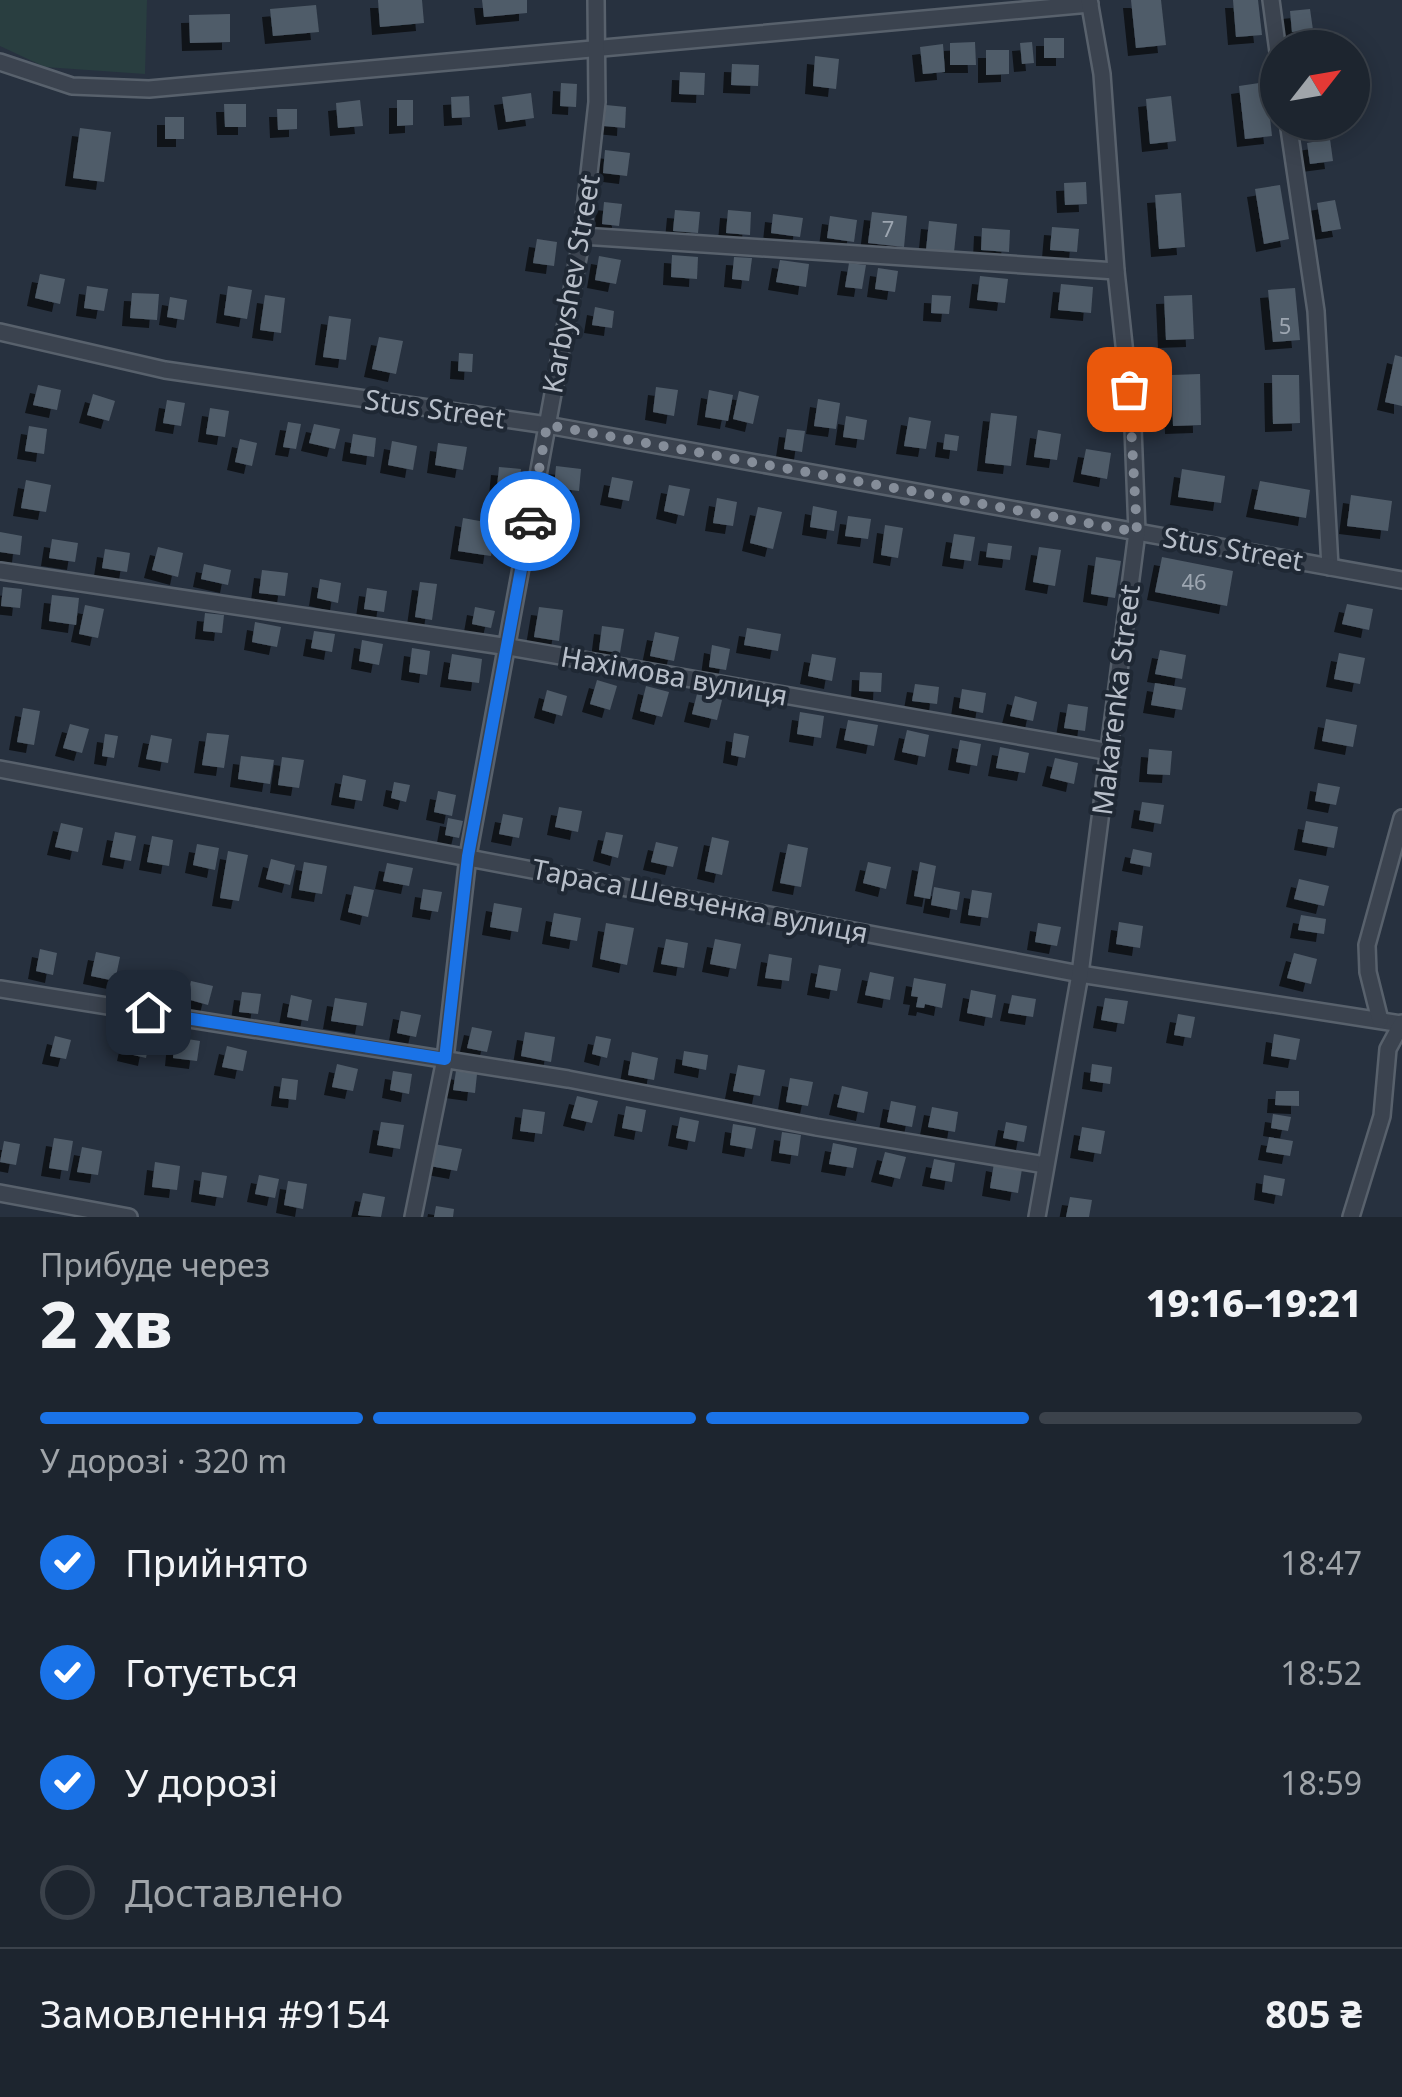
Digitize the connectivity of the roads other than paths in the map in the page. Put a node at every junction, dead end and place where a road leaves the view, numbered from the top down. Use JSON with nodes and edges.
{"nodes":[{"id":1,"x":596,"y":0,"type":"edge"},
{"id":2,"x":1271,"y":0,"type":"edge"},
{"id":3,"x":1090,"y":2,"type":"edge"},
{"id":4,"x":1275,"y":30,"type":"edge"},
{"id":5,"x":598,"y":50,"type":"junction"},
{"id":6,"x":0,"y":62,"type":"edge"},
{"id":7,"x":1291,"y":140,"type":"edge"},
{"id":8,"x":582,"y":236,"type":"junction"},
{"id":9,"x":1116,"y":271,"type":"junction"},
{"id":10,"x":0,"y":332,"type":"edge"},
{"id":11,"x":547,"y":425,"type":"junction"},
{"id":12,"x":1137,"y":532,"type":"junction"},
{"id":13,"x":1330,"y":566,"type":"junction"},
{"id":14,"x":0,"y":572,"type":"edge"},
{"id":15,"x":1402,"y":580,"type":"edge"},
{"id":16,"x":509,"y":647,"type":"junction"},
{"id":17,"x":1110,"y":752,"type":"junction"},
{"id":18,"x":0,"y":769,"type":"edge"},
{"id":19,"x":1402,"y":818,"type":"edge"},
{"id":20,"x":468,"y":856,"type":"junction"},
{"id":21,"x":1080,"y":974,"type":"junction"},
{"id":22,"x":0,"y":989,"type":"edge"},
{"id":23,"x":1380,"y":1020,"type":"junction"},
{"id":24,"x":1402,"y":1024,"type":"edge"},
{"id":25,"x":445,"y":1059,"type":"junction"},
{"id":26,"x":1045,"y":1164,"type":"junction"},
{"id":27,"x":0,"y":1193,"type":"edge"},
{"id":28,"x":130,"y":1217,"type":"edge"},
{"id":29,"x":413,"y":1217,"type":"edge"},
{"id":30,"x":1037,"y":1217,"type":"edge"},
{"id":31,"x":1351,"y":1217,"type":"edge"}],
"edges":[{"from":1,"to":5,"type":"street","name":"Karbyshev Street"},
{"from":2,"to":4,"type":"street"},
{"from":3,"to":5,"type":"street"},
{"from":3,"to":9,"type":"street","name":"Makarenka Street"},
{"from":5,"to":6,"type":"street"},
{"from":5,"to":8,"type":"street","name":"Karbyshev Street"},
{"from":7,"to":13,"type":"street"},
{"from":8,"to":9,"type":"street"},
{"from":8,"to":11,"type":"street","name":"Karbyshev Street"},
{"from":9,"to":12,"type":"street","name":"Makarenka Street"},
{"from":10,"to":11,"type":"street","name":"Stus Street"},
{"from":11,"to":12,"type":"street","name":"Stus Street"},
{"from":11,"to":16,"type":"street","name":"Karbyshev Street"},
{"from":12,"to":13,"type":"street","name":"Stus Street"},
{"from":12,"to":17,"type":"street","name":"Makarenka Street"},
{"from":13,"to":15,"type":"street","name":"Stus Street"},
{"from":14,"to":16,"type":"street","name":"Нахімова вулиця"},
{"from":16,"to":17,"type":"street","name":"Нахімова вулиця"},
{"from":16,"to":20,"type":"street","name":"Karbyshev Street"},
{"from":17,"to":21,"type":"street","name":"Makarenka Street"},
{"from":18,"to":20,"type":"street","name":"Тараса Шевченка вулиця"},
{"from":19,"to":23,"type":"street"},
{"from":20,"to":21,"type":"street","name":"Тараса Шевченка вулиця"},
{"from":20,"to":25,"type":"street","name":"Karbyshev Street"},
{"from":21,"to":23,"type":"street","name":"Тараса Шевченка вулиця"},
{"from":21,"to":26,"type":"street","name":"Makarenka Street"},
{"from":22,"to":25,"type":"street"},
{"from":23,"to":24,"type":"street","name":"Тараса Шевченка вулиця"},
{"from":24,"to":31,"type":"street"},
{"from":25,"to":26,"type":"street"},
{"from":25,"to":29,"type":"street","name":"Karbyshev Street"},
{"from":26,"to":30,"type":"street","name":"Makarenka Street"},
{"from":27,"to":28,"type":"street"}]}
